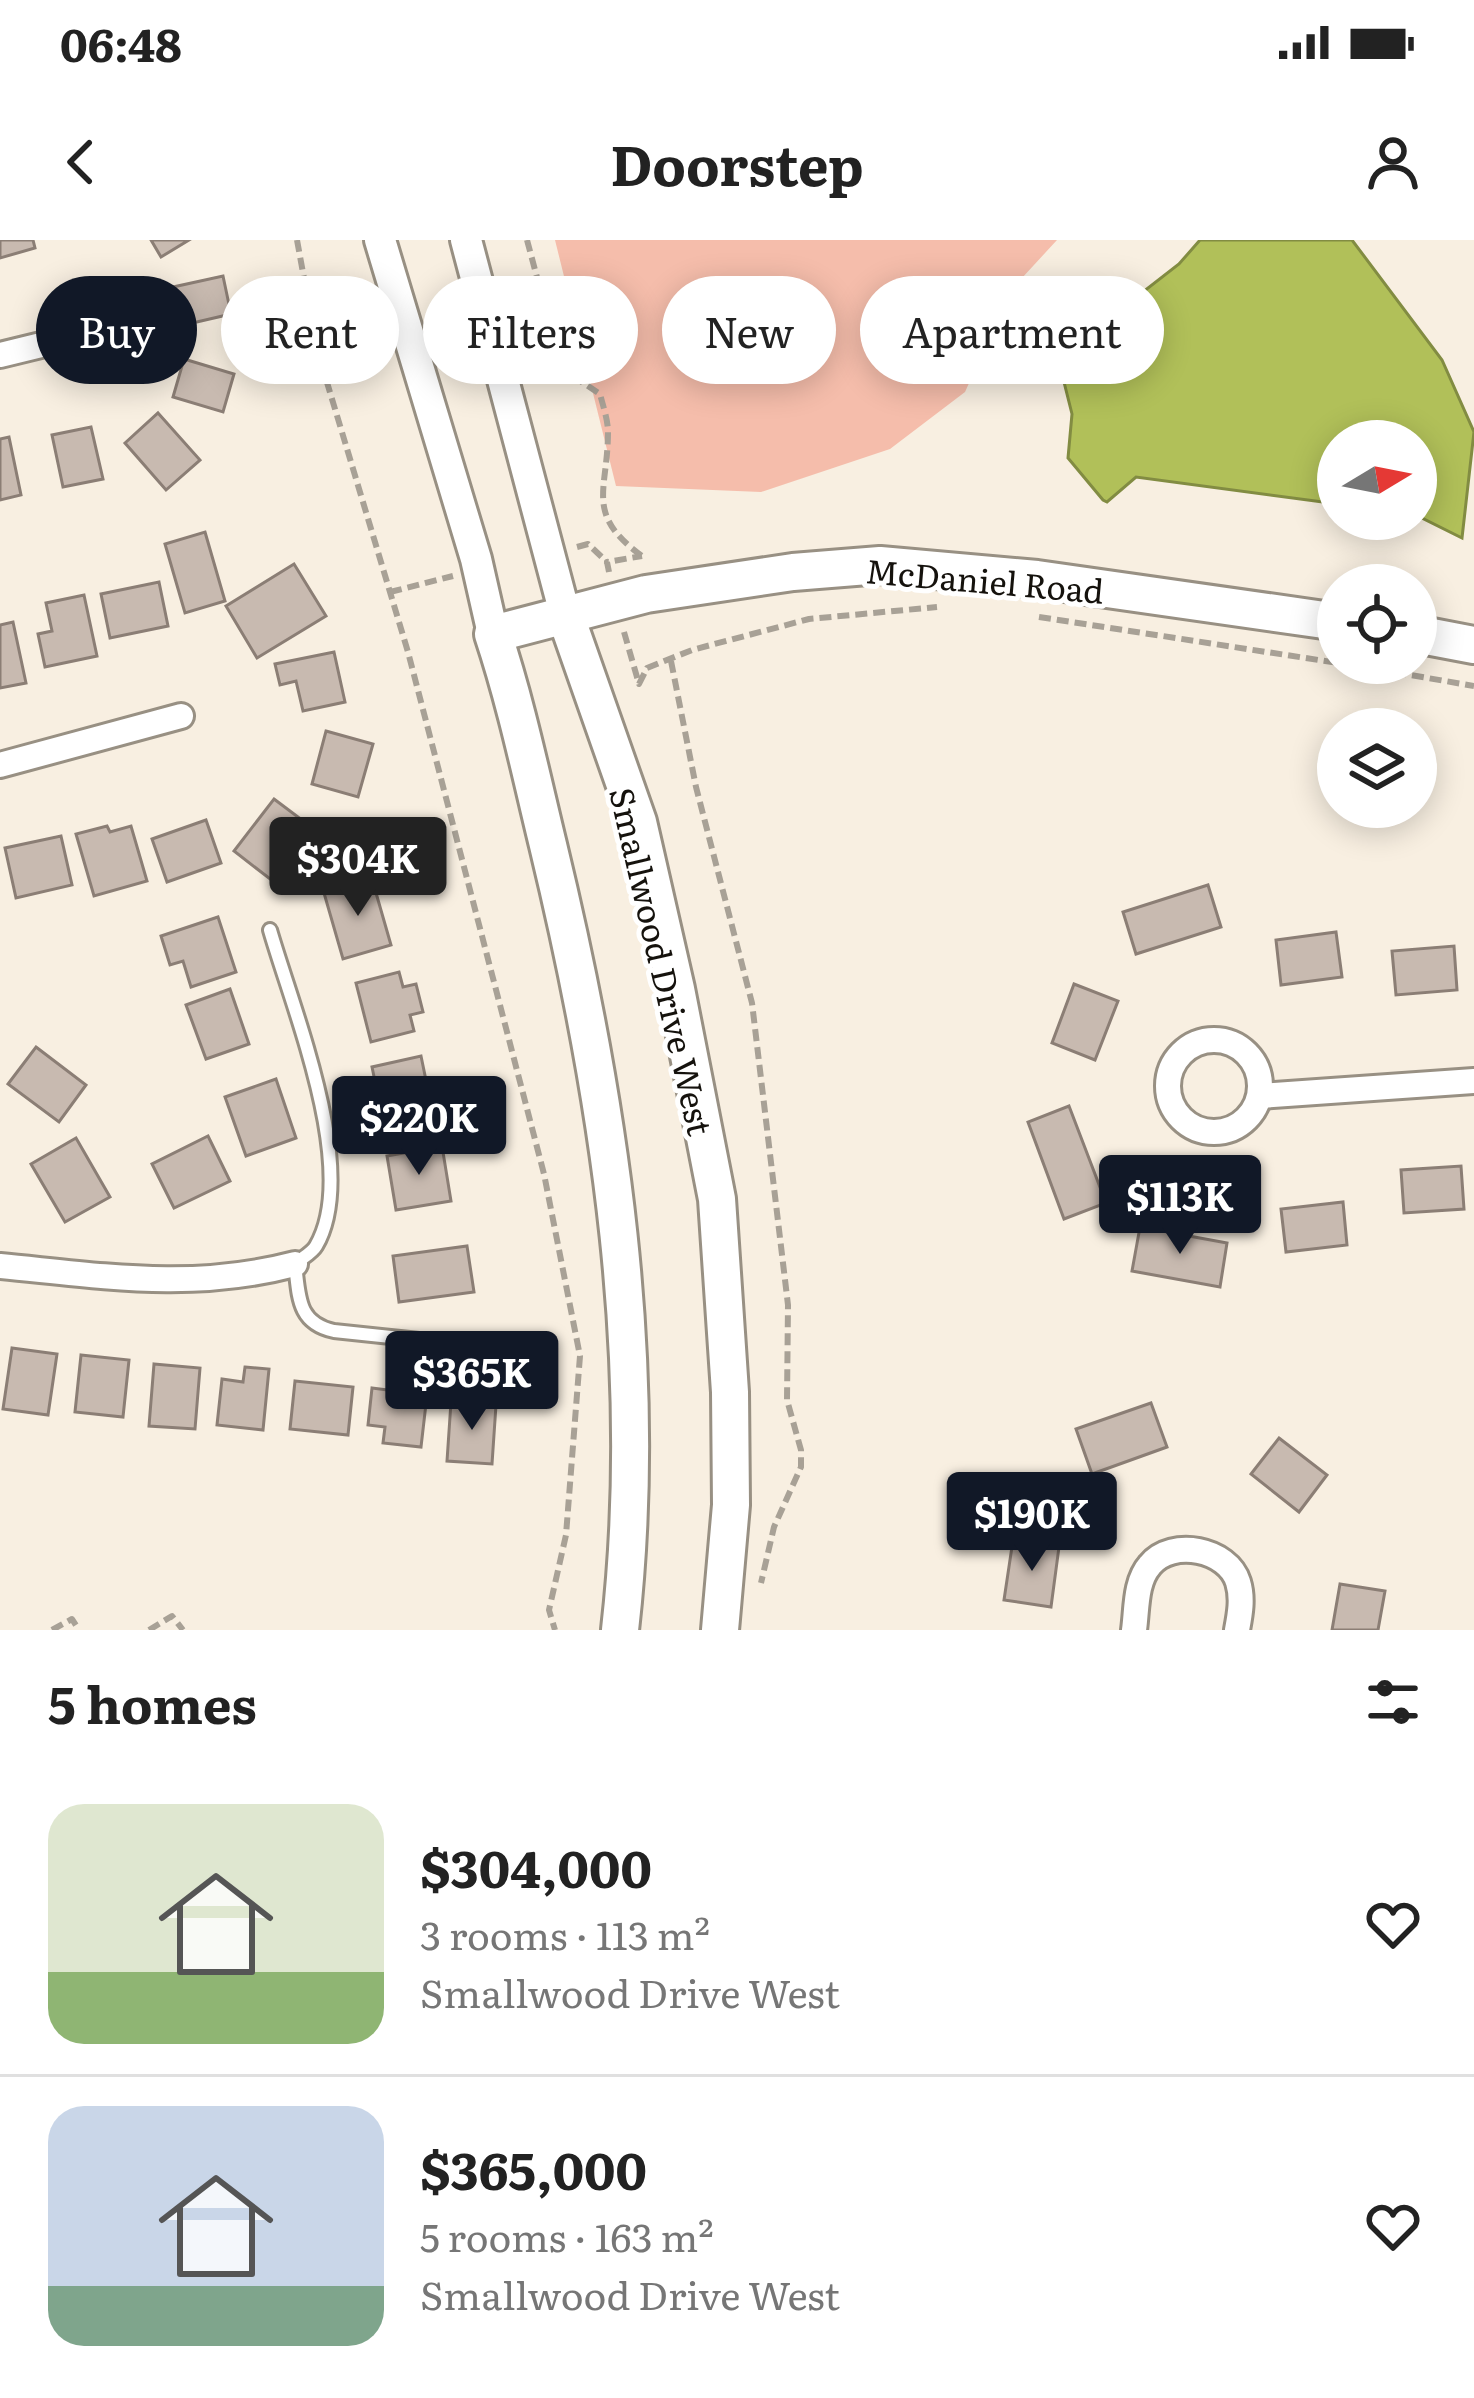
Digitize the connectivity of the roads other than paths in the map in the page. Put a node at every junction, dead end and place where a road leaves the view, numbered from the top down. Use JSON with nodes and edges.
{"nodes":[{"id":1,"x":380,"y":240,"type":"edge"},
{"id":2,"x":466,"y":240,"type":"edge"},
{"id":3,"x":36,"y":346,"type":"edge"},
{"id":4,"x":0,"y":355,"type":"edge"},
{"id":5,"x":565,"y":614,"type":"junction"},
{"id":6,"x":1317,"y":619,"type":"edge"},
{"id":7,"x":493,"y":634,"type":"junction"},
{"id":8,"x":1437,"y":638,"type":"edge"},
{"id":9,"x":1474,"y":645,"type":"edge"},
{"id":10,"x":181,"y":716,"type":"dead end"},
{"id":11,"x":0,"y":764,"type":"edge"},
{"id":12,"x":270,"y":930,"type":"dead end"},
{"id":13,"x":1474,"y":1081,"type":"edge"},
{"id":14,"x":1260,"y":1096,"type":"dead end"},
{"id":15,"x":295,"y":1264,"type":"junction"},
{"id":16,"x":0,"y":1266,"type":"edge"},
{"id":17,"x":476,"y":1346,"type":"dead end"},
{"id":18,"x":620,"y":1630,"type":"edge"},
{"id":19,"x":720,"y":1630,"type":"edge"},
{"id":20,"x":1134,"y":1630,"type":"edge"},
{"id":21,"x":1237,"y":1630,"type":"edge"}],
"edges":[{"from":1,"to":7,"type":"street"},
{"from":2,"to":5,"type":"street","name":"Smallwood Drive West"},
{"from":3,"to":4,"type":"street"},
{"from":5,"to":6,"type":"main road","name":"McDaniel Road"},
{"from":5,"to":7,"type":"main road","name":"McDaniel Road"},
{"from":5,"to":19,"type":"main road","name":"Smallwood Drive West"},
{"from":7,"to":18,"type":"main road"},
{"from":8,"to":9,"type":"main road"},
{"from":10,"to":11,"type":"street"},
{"from":12,"to":15,"type":"lane"},
{"from":13,"to":14,"type":"street"},
{"from":15,"to":16,"type":"street"},
{"from":15,"to":17,"type":"lane"},
{"from":20,"to":21,"type":"street"}]}
